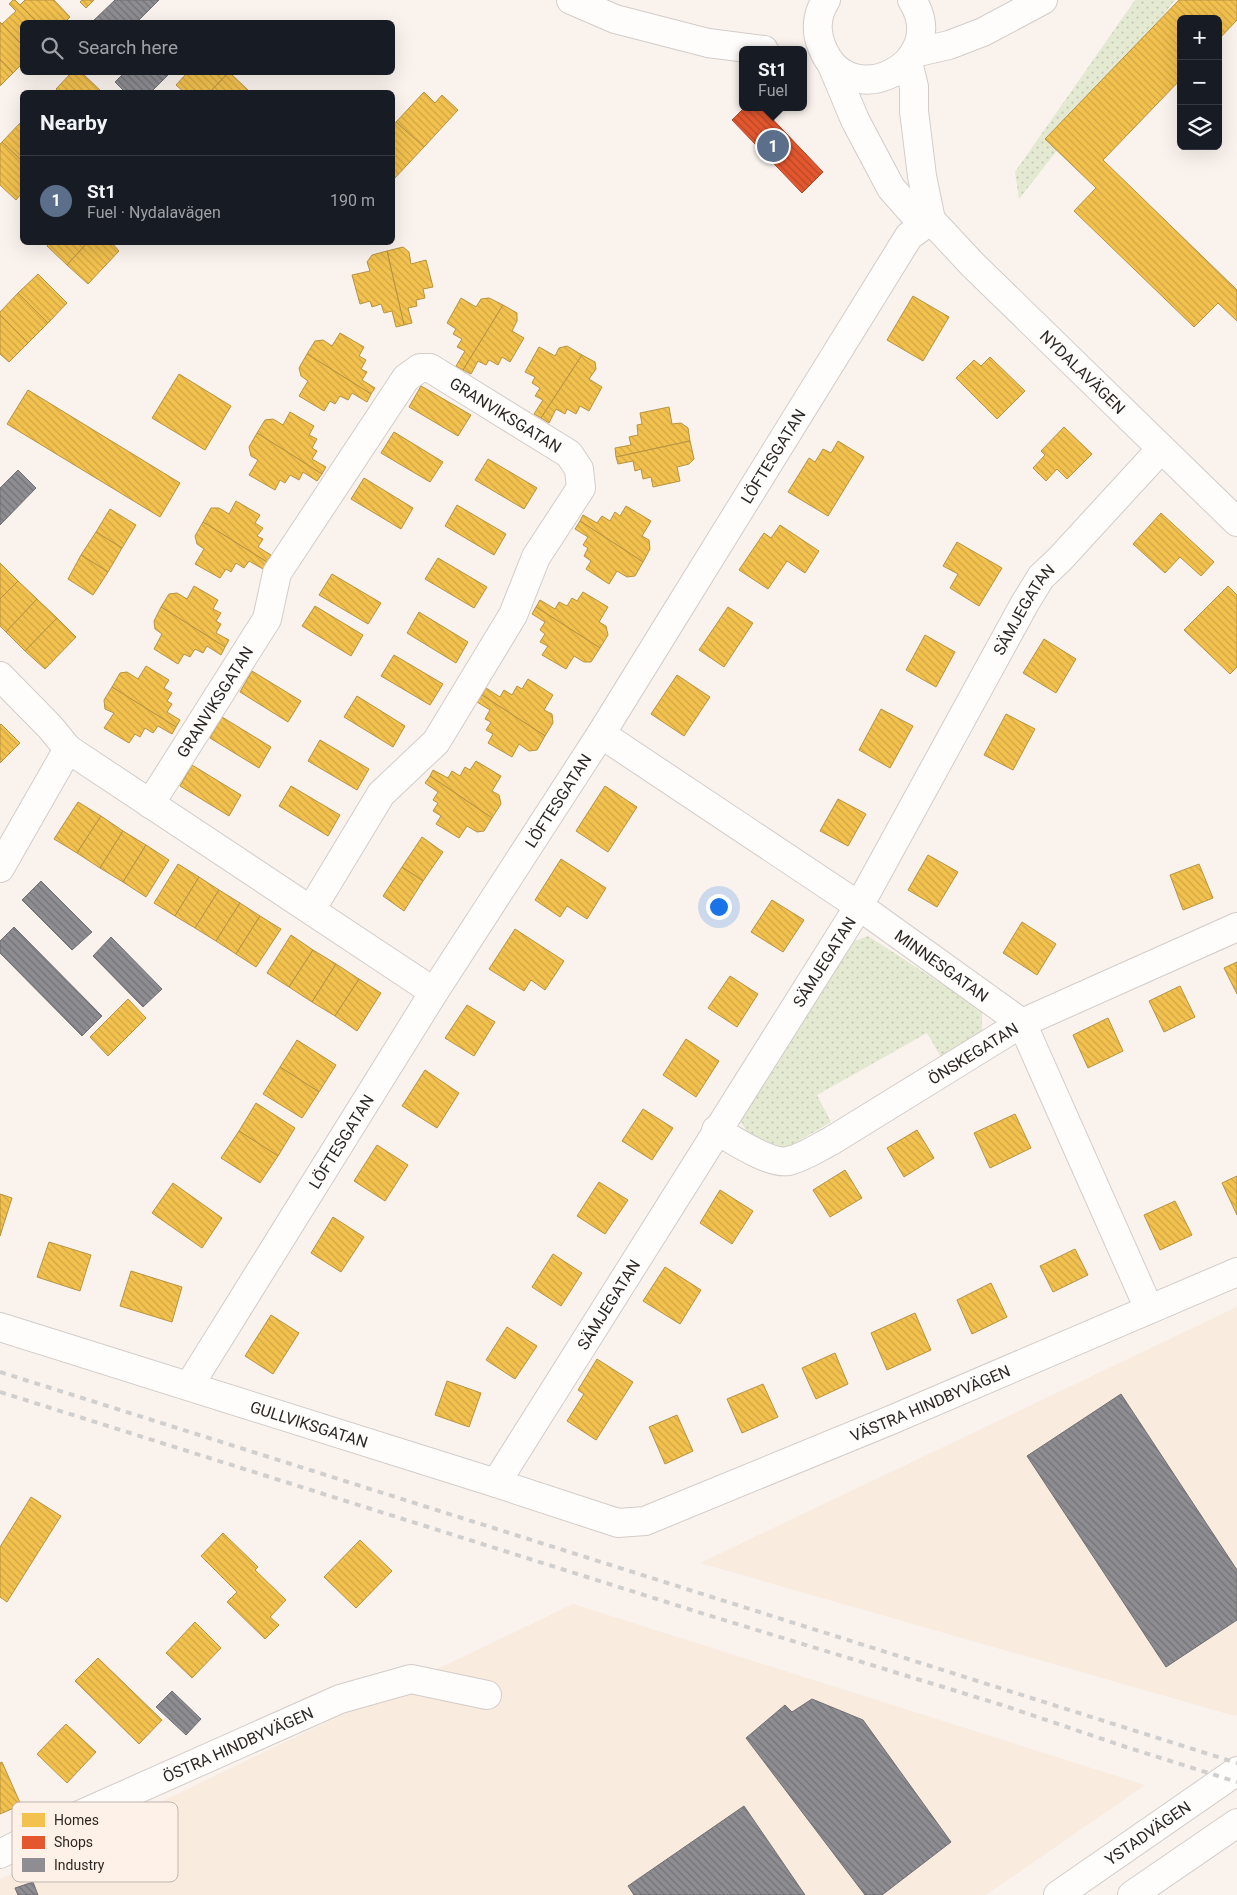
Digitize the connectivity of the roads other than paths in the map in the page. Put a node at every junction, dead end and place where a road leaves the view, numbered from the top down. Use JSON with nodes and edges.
{"nodes":[{"id":1,"x":571,"y":0,"type":"edge"},
{"id":2,"x":826,"y":0,"type":"edge"},
{"id":3,"x":912,"y":0,"type":"edge"},
{"id":4,"x":1043,"y":0,"type":"edge"},
{"id":5,"x":739,"y":47,"type":"edge"},
{"id":6,"x":911,"y":57,"type":"junction"},
{"id":7,"x":820,"y":58,"type":"edge"},
{"id":8,"x":931,"y":220,"type":"junction"},
{"id":9,"x":1161,"y":449,"type":"junction"},
{"id":10,"x":1237,"y":522,"type":"edge"},
{"id":11,"x":0,"y":676,"type":"edge"},
{"id":12,"x":601,"y":734,"type":"junction"},
{"id":13,"x":68,"y":749,"type":"junction"},
{"id":14,"x":150,"y":804,"type":"junction"},
{"id":15,"x":0,"y":868,"type":"edge"},
{"id":16,"x":859,"y":906,"type":"junction"},
{"id":17,"x":311,"y":910,"type":"junction"},
{"id":18,"x":1237,"y":928,"type":"edge"},
{"id":19,"x":434,"y":992,"type":"junction"},
{"id":20,"x":1022,"y":1024,"type":"junction"},
{"id":21,"x":716,"y":1130,"type":"junction"},
{"id":22,"x":1237,"y":1272,"type":"edge"},
{"id":23,"x":1148,"y":1309,"type":"junction"},
{"id":24,"x":0,"y":1326,"type":"edge"},
{"id":25,"x":189,"y":1386,"type":"junction"},
{"id":26,"x":496,"y":1483,"type":"junction"},
{"id":27,"x":618,"y":1523,"type":"joint"},
{"id":28,"x":487,"y":1695,"type":"dead end"},
{"id":29,"x":1237,"y":1771,"type":"edge"},
{"id":30,"x":109,"y":1802,"type":"edge"},
{"id":31,"x":1237,"y":1823,"type":"edge"},
{"id":32,"x":12,"y":1848,"type":"edge"},
{"id":33,"x":0,"y":1854,"type":"edge"},
{"id":34,"x":1058,"y":1895,"type":"edge"},
{"id":35,"x":1132,"y":1895,"type":"edge"}],
"edges":[{"from":1,"to":5,"type":"street"},
{"from":2,"to":7,"type":"street","name":"NYDALAVÄGEN"},
{"from":3,"to":6,"type":"street"},
{"from":4,"to":6,"type":"street"},
{"from":6,"to":7,"type":"street"},
{"from":6,"to":8,"type":"street"},
{"from":7,"to":8,"type":"street","name":"NYDALAVÄGEN"},
{"from":8,"to":9,"type":"street","name":"NYDALAVÄGEN"},
{"from":8,"to":12,"type":"street","name":"LÖFTESGATAN"},
{"from":9,"to":10,"type":"street","name":"NYDALAVÄGEN"},
{"from":9,"to":16,"type":"street","name":"SÄMJEGATAN"},
{"from":11,"to":13,"type":"street"},
{"from":12,"to":16,"type":"street","name":"MINNESGATAN"},
{"from":12,"to":19,"type":"street","name":"LÖFTESGATAN"},
{"from":13,"to":14,"type":"street"},
{"from":13,"to":15,"type":"street"},
{"from":14,"to":17,"type":"street"},
{"from":14,"to":17,"type":"street","name":"GRANVIKSGATAN"},
{"from":16,"to":20,"type":"street","name":"MINNESGATAN"},
{"from":16,"to":21,"type":"street","name":"SÄMJEGATAN"},
{"from":17,"to":19,"type":"street"},
{"from":18,"to":20,"type":"street","name":"ÖNSKEGATAN"},
{"from":19,"to":25,"type":"street","name":"LÖFTESGATAN"},
{"from":20,"to":21,"type":"street","name":"ÖNSKEGATAN"},
{"from":20,"to":23,"type":"street"},
{"from":21,"to":26,"type":"street","name":"SÄMJEGATAN"},
{"from":22,"to":23,"type":"street","name":"VÄSTRA HINDBYVÄGEN"},
{"from":23,"to":27,"type":"street","name":"VÄSTRA HINDBYVÄGEN"},
{"from":24,"to":25,"type":"street","name":"GULLVIKSGATAN"},
{"from":25,"to":26,"type":"street","name":"GULLVIKSGATAN"},
{"from":26,"to":27,"type":"street","name":"GULLVIKSGATAN"},
{"from":28,"to":30,"type":"street","name":"ÖSTRA HINDBYVÄGEN"},
{"from":29,"to":34,"type":"street","name":"YSTADVÄGEN"},
{"from":31,"to":35,"type":"street"},
{"from":32,"to":33,"type":"street","name":"ÖSTRA HINDBYVÄGEN"}]}
